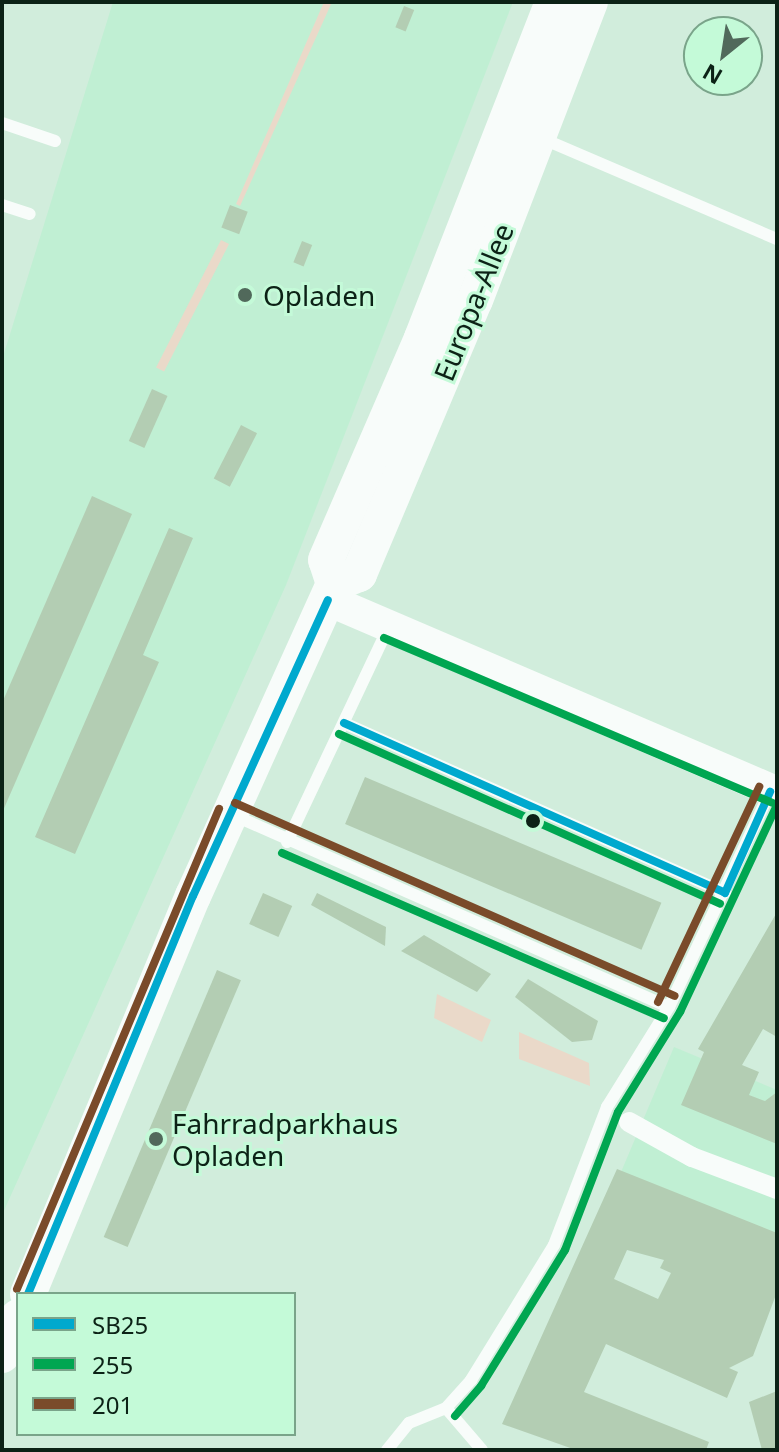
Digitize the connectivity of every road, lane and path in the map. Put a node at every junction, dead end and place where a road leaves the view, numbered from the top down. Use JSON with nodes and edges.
{"nodes":[{"id":1,"x":553,"y":2,"type":"edge"},
{"id":2,"x":590,"y":2,"type":"edge"},
{"id":3,"x":2,"y":123,"type":"edge"},
{"id":4,"x":523,"y":131,"type":"junction"},
{"id":5,"x":55,"y":141,"type":"dead end"},
{"id":6,"x":2,"y":205,"type":"edge"},
{"id":7,"x":30,"y":214,"type":"dead end"},
{"id":8,"x":777,"y":239,"type":"edge"},
{"id":9,"x":331,"y":592,"type":"junction"},
{"id":10,"x":389,"y":627,"type":"junction"},
{"id":11,"x":344,"y":723,"type":"junction"},
{"id":12,"x":775,"y":786,"type":"edge"},
{"id":13,"x":230,"y":814,"type":"junction"},
{"id":14,"x":287,"y":842,"type":"junction"},
{"id":15,"x":725,"y":893,"type":"junction"},
{"id":16,"x":669,"y":1007,"type":"junction"},
{"id":17,"x":629,"y":1122,"type":"dead end"},
{"id":18,"x":777,"y":1189,"type":"edge"},
{"id":19,"x":29,"y":1292,"type":"edge"},
{"id":20,"x":16,"y":1322,"type":"edge"},
{"id":21,"x":2,"y":1355,"type":"edge"},
{"id":22,"x":446,"y":1408,"type":"junction"},
{"id":23,"x":387,"y":1450,"type":"edge"},
{"id":24,"x":482,"y":1450,"type":"edge"}],
"edges":[{"from":1,"to":4,"type":"main road","name":"Europa-Allee"},
{"from":2,"to":4,"type":"main road","name":"Europa-Allee"},
{"from":3,"to":5,"type":"lane"},
{"from":4,"to":8,"type":"lane"},
{"from":4,"to":9,"type":"main road","name":"Europa-Allee"},
{"from":6,"to":7,"type":"lane"},
{"from":9,"to":10,"type":"street"},
{"from":9,"to":13,"type":"main road","name":"Europa-Allee"},
{"from":10,"to":11,"type":"lane"},
{"from":10,"to":12,"type":"street"},
{"from":11,"to":14,"type":"lane"},
{"from":11,"to":15,"type":"lane"},
{"from":12,"to":15,"type":"lane"},
{"from":13,"to":14,"type":"lane"},
{"from":13,"to":19,"type":"main road","name":"Europa-Allee"},
{"from":14,"to":16,"type":"lane"},
{"from":15,"to":16,"type":"lane"},
{"from":16,"to":22,"type":"lane"},
{"from":17,"to":18,"type":"street"},
{"from":20,"to":21,"type":"main road"},
{"from":22,"to":23,"type":"lane"},
{"from":22,"to":24,"type":"lane"}]}
